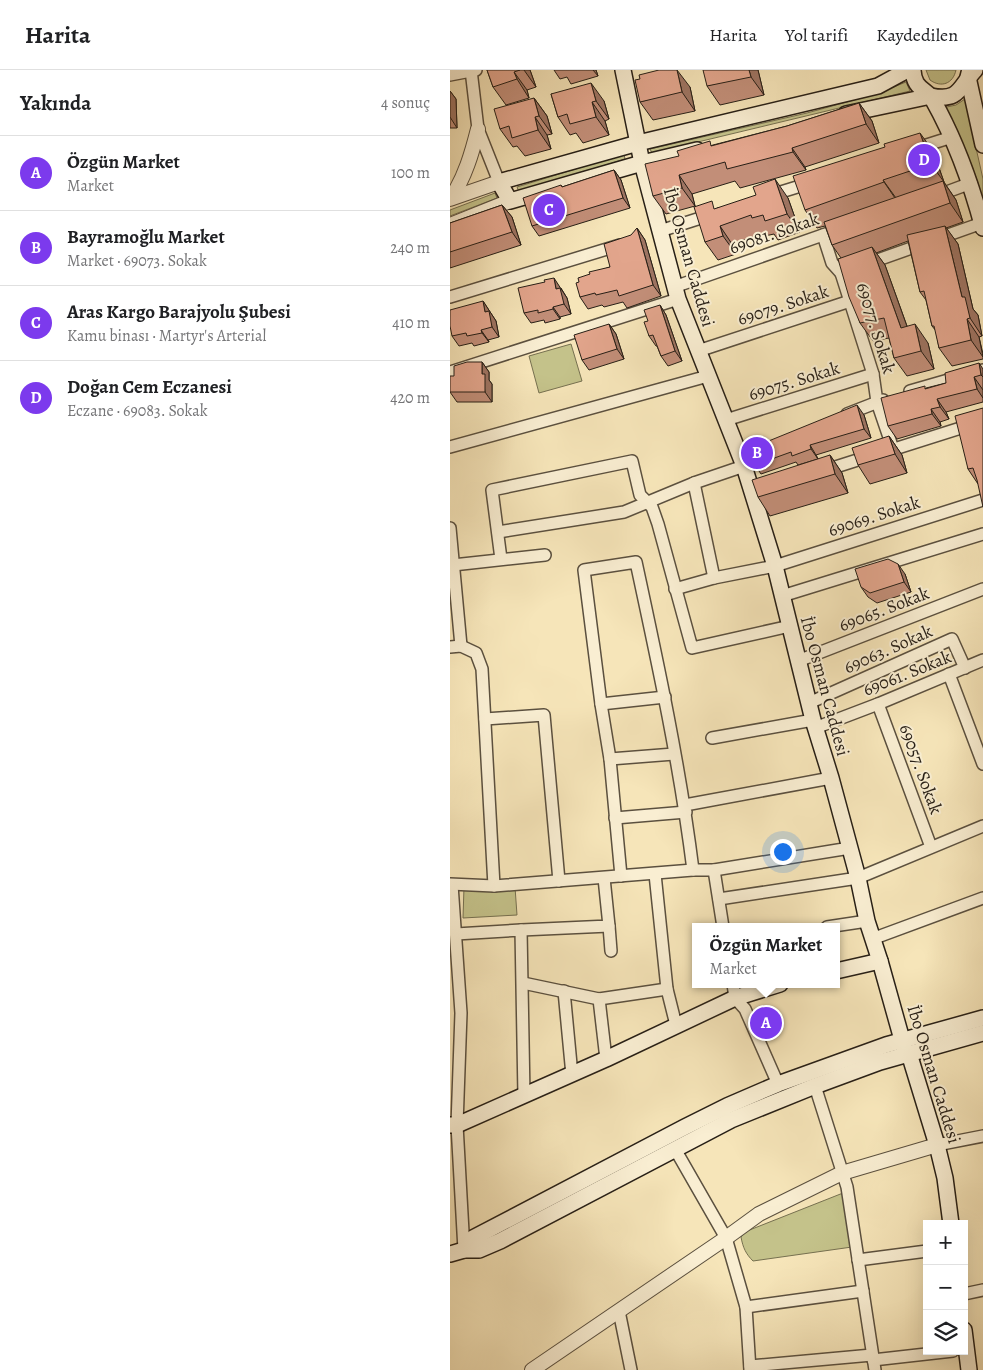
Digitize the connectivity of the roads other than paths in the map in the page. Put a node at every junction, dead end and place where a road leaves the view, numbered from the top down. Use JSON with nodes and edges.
{"nodes":[{"id":1,"x":623,"y":70,"type":"edge"},
{"id":2,"x":904,"y":70,"type":"edge"},
{"id":3,"x":913,"y":70,"type":"edge"},
{"id":4,"x":473,"y":71,"type":"edge"},
{"id":5,"x":971,"y":72,"type":"edge"},
{"id":6,"x":450,"y":75,"type":"edge"},
{"id":7,"x":930,"y":96,"type":"junction"},
{"id":8,"x":831,"y":118,"type":"edge"},
{"id":9,"x":478,"y":128,"type":"junction"},
{"id":10,"x":952,"y":137,"type":"junction"},
{"id":11,"x":638,"y":143,"type":"junction"},
{"id":12,"x":983,"y":145,"type":"edge"},
{"id":13,"x":708,"y":147,"type":"edge"},
{"id":14,"x":901,"y":154,"type":"edge"},
{"id":15,"x":642,"y":163,"type":"junction"},
{"id":16,"x":817,"y":180,"type":"edge"},
{"id":17,"x":499,"y":182,"type":"junction"},
{"id":18,"x":971,"y":183,"type":"junction"},
{"id":19,"x":450,"y":198,"type":"edge"},
{"id":20,"x":762,"y":198,"type":"edge"},
{"id":21,"x":925,"y":199,"type":"edge"},
{"id":22,"x":510,"y":200,"type":"junction"},
{"id":23,"x":724,"y":210,"type":"edge"},
{"id":24,"x":450,"y":225,"type":"edge"},
{"id":25,"x":851,"y":225,"type":"edge"},
{"id":26,"x":982,"y":226,"type":"edge"},
{"id":27,"x":660,"y":231,"type":"junction"},
{"id":28,"x":823,"y":235,"type":"junction"},
{"id":29,"x":627,"y":242,"type":"edge"},
{"id":30,"x":841,"y":273,"type":"junction"},
{"id":31,"x":676,"y":293,"type":"junction"},
{"id":32,"x":450,"y":297,"type":"edge"},
{"id":33,"x":850,"y":301,"type":"junction"},
{"id":34,"x":698,"y":352,"type":"junction"},
{"id":35,"x":983,"y":370,"type":"edge"},
{"id":36,"x":450,"y":372,"type":"edge"},
{"id":37,"x":873,"y":374,"type":"junction"},
{"id":38,"x":708,"y":376,"type":"junction"},
{"id":39,"x":877,"y":402,"type":"junction"},
{"id":40,"x":840,"y":417,"type":"edge"},
{"id":41,"x":726,"y":420,"type":"junction"},
{"id":42,"x":983,"y":421,"type":"edge"},
{"id":43,"x":450,"y":447,"type":"edge"},
{"id":44,"x":893,"y":449,"type":"junction"},
{"id":45,"x":745,"y":458,"type":"junction"},
{"id":46,"x":809,"y":476,"type":"edge"},
{"id":47,"x":694,"y":482,"type":"junction"},
{"id":48,"x":983,"y":500,"type":"edge"},
{"id":49,"x":647,"y":502,"type":"junction"},
{"id":50,"x":450,"y":528,"type":"edge"},
{"id":51,"x":498,"y":532,"type":"junction"},
{"id":52,"x":983,"y":534,"type":"edge"},
{"id":53,"x":545,"y":555,"type":"dead end"},
{"id":54,"x":501,"y":559,"type":"junction"},
{"id":55,"x":453,"y":565,"type":"junction"},
{"id":56,"x":775,"y":566,"type":"junction"},
{"id":57,"x":714,"y":578,"type":"junction"},
{"id":58,"x":453,"y":587,"type":"edge"},
{"id":59,"x":675,"y":589,"type":"junction"},
{"id":60,"x":983,"y":589,"type":"edge"},
{"id":61,"x":782,"y":596,"type":"junction"},
{"id":62,"x":790,"y":626,"type":"junction"},
{"id":63,"x":456,"y":646,"type":"edge"},
{"id":64,"x":983,"y":660,"type":"edge"},
{"id":65,"x":798,"y":661,"type":"junction"},
{"id":66,"x":964,"y":668,"type":"junction"},
{"id":67,"x":949,"y":674,"type":"junction"},
{"id":68,"x":665,"y":697,"type":"junction"},
{"id":69,"x":809,"y":703,"type":"junction"},
{"id":70,"x":601,"y":704,"type":"junction"},
{"id":71,"x":878,"y":704,"type":"junction"},
{"id":72,"x":485,"y":719,"type":"junction"},
{"id":73,"x":814,"y":724,"type":"junction"},
{"id":74,"x":712,"y":738,"type":"dead end"},
{"id":75,"x":674,"y":754,"type":"junction"},
{"id":76,"x":610,"y":760,"type":"junction"},
{"id":77,"x":983,"y":764,"type":"edge"},
{"id":78,"x":831,"y":778,"type":"junction"},
{"id":79,"x":685,"y":808,"type":"junction"},
{"id":80,"x":615,"y":818,"type":"junction"},
{"id":81,"x":983,"y":826,"type":"edge"},
{"id":82,"x":931,"y":847,"type":"junction"},
{"id":83,"x":850,"y":848,"type":"junction"},
{"id":84,"x":693,"y":870,"type":"junction"},
{"id":85,"x":714,"y":870,"type":"junction"},
{"id":86,"x":655,"y":874,"type":"junction"},
{"id":87,"x":621,"y":876,"type":"junction"},
{"id":88,"x":604,"y":878,"type":"junction"},
{"id":89,"x":858,"y":878,"type":"junction"},
{"id":90,"x":559,"y":881,"type":"junction"},
{"id":91,"x":451,"y":884,"type":"edge"},
{"id":92,"x":494,"y":886,"type":"junction"},
{"id":93,"x":983,"y":898,"type":"edge"},
{"id":94,"x":719,"y":899,"type":"junction"},
{"id":95,"x":867,"y":921,"type":"junction"},
{"id":96,"x":722,"y":923,"type":"edge"},
{"id":97,"x":840,"y":925,"type":"edge"},
{"id":98,"x":609,"y":926,"type":"junction"},
{"id":99,"x":520,"y":930,"type":"junction"},
{"id":100,"x":456,"y":934,"type":"junction"},
{"id":101,"x":872,"y":939,"type":"junction"},
{"id":102,"x":611,"y":951,"type":"dead end"},
{"id":103,"x":880,"y":961,"type":"junction"},
{"id":104,"x":840,"y":970,"type":"edge"},
{"id":105,"x":523,"y":983,"type":"junction"},
{"id":106,"x":754,"y":988,"type":"edge"},
{"id":107,"x":667,"y":989,"type":"junction"},
{"id":108,"x":564,"y":991,"type":"junction"},
{"id":109,"x":734,"y":991,"type":"edge"},
{"id":110,"x":599,"y":999,"type":"junction"},
{"id":111,"x":455,"y":1013,"type":"edge"},
{"id":112,"x":983,"y":1018,"type":"edge"},
{"id":113,"x":676,"y":1025,"type":"junction"},
{"id":114,"x":983,"y":1033,"type":"edge"},
{"id":115,"x":904,"y":1047,"type":"junction"},
{"id":116,"x":606,"y":1059,"type":"junction"},
{"id":117,"x":572,"y":1075,"type":"junction"},
{"id":118,"x":778,"y":1084,"type":"junction"},
{"id":119,"x":815,"y":1086,"type":"junction"},
{"id":120,"x":524,"y":1096,"type":"junction"},
{"id":121,"x":454,"y":1125,"type":"edge"},
{"id":122,"x":983,"y":1136,"type":"edge"},
{"id":123,"x":937,"y":1145,"type":"junction"},
{"id":124,"x":675,"y":1149,"type":"junction"},
{"id":125,"x":842,"y":1173,"type":"junction"},
{"id":126,"x":950,"y":1220,"type":"edge"},
{"id":127,"x":726,"y":1238,"type":"junction"},
{"id":128,"x":457,"y":1252,"type":"edge"},
{"id":129,"x":923,"y":1252,"type":"edge"},
{"id":130,"x":858,"y":1260,"type":"junction"},
{"id":131,"x":983,"y":1290,"type":"edge"},
{"id":132,"x":863,"y":1291,"type":"junction"},
{"id":133,"x":968,"y":1293,"type":"edge"},
{"id":134,"x":746,"y":1307,"type":"junction"},
{"id":135,"x":618,"y":1311,"type":"junction"},
{"id":136,"x":924,"y":1355,"type":"edge"},
{"id":137,"x":963,"y":1355,"type":"edge"},
{"id":138,"x":873,"y":1362,"type":"edge"},
{"id":139,"x":750,"y":1368,"type":"edge"},
{"id":140,"x":532,"y":1370,"type":"edge"},
{"id":141,"x":631,"y":1370,"type":"edge"},
{"id":142,"x":969,"y":1370,"type":"edge"}],
"edges":[{"from":1,"to":11,"type":"main road","name":"İbo Osman Caddesi"},
{"from":2,"to":11,"type":"main road"},
{"from":3,"to":7,"type":"main road"},
{"from":4,"to":6,"type":"street"},
{"from":4,"to":9,"type":"street"},
{"from":5,"to":7,"type":"main road"},
{"from":5,"to":12,"type":"main road"},
{"from":7,"to":8,"type":"main road"},
{"from":7,"to":10,"type":"main road"},
{"from":9,"to":17,"type":"street"},
{"from":9,"to":19,"type":"street"},
{"from":10,"to":14,"type":"street"},
{"from":10,"to":18,"type":"main road"},
{"from":11,"to":15,"type":"main road","name":"İbo Osman Caddesi"},
{"from":11,"to":17,"type":"main road"},
{"from":13,"to":15,"type":"main road"},
{"from":15,"to":22,"type":"main road"},
{"from":15,"to":27,"type":"main road","name":"İbo Osman Caddesi"},
{"from":16,"to":20,"type":"street"},
{"from":17,"to":19,"type":"street"},
{"from":17,"to":22,"type":"main road"},
{"from":18,"to":21,"type":"street"},
{"from":18,"to":26,"type":"main road"},
{"from":22,"to":24,"type":"street"},
{"from":23,"to":27,"type":"street"},
{"from":25,"to":28,"type":"street","name":"69081. Sokak"},
{"from":26,"to":30,"type":"street","name":"69077. Sokak"},
{"from":27,"to":31,"type":"main road","name":"İbo Osman Caddesi"},
{"from":28,"to":30,"type":"street"},
{"from":28,"to":31,"type":"street","name":"69081. Sokak"},
{"from":29,"to":32,"type":"street"},
{"from":30,"to":33,"type":"street","name":"69077. Sokak"},
{"from":31,"to":34,"type":"main road","name":"İbo Osman Caddesi"},
{"from":31,"to":36,"type":"street","name":"69081. Sokak"},
{"from":33,"to":34,"type":"street","name":"69079. Sokak"},
{"from":33,"to":37,"type":"street","name":"69077. Sokak"},
{"from":34,"to":38,"type":"main road","name":"İbo Osman Caddesi"},
{"from":35,"to":39,"type":"street"},
{"from":37,"to":39,"type":"street","name":"69077. Sokak"},
{"from":37,"to":41,"type":"street","name":"69075. Sokak"},
{"from":38,"to":41,"type":"main road","name":"İbo Osman Caddesi"},
{"from":38,"to":43,"type":"street"},
{"from":39,"to":40,"type":"street"},
{"from":39,"to":44,"type":"street","name":"69077. Sokak"},
{"from":41,"to":45,"type":"main road","name":"İbo Osman Caddesi"},
{"from":42,"to":44,"type":"street"},
{"from":44,"to":46,"type":"street"},
{"from":45,"to":47,"type":"street"},
{"from":45,"to":56,"type":"main road","name":"İbo Osman Caddesi"},
{"from":47,"to":49,"type":"street"},
{"from":47,"to":57,"type":"street"},
{"from":48,"to":56,"type":"street","name":"69069. Sokak"},
{"from":49,"to":51,"type":"street"},
{"from":49,"to":51,"type":"street"},
{"from":49,"to":59,"type":"street"},
{"from":50,"to":55,"type":"street"},
{"from":51,"to":54,"type":"street"},
{"from":52,"to":61,"type":"street"},
{"from":53,"to":54,"type":"street"},
{"from":54,"to":55,"type":"street"},
{"from":55,"to":58,"type":"street"},
{"from":56,"to":57,"type":"street","name":"69069. Sokak"},
{"from":56,"to":61,"type":"main road","name":"İbo Osman Caddesi"},
{"from":57,"to":59,"type":"street","name":"69069. Sokak"},
{"from":58,"to":63,"type":"street"},
{"from":59,"to":62,"type":"street"},
{"from":60,"to":65,"type":"street","name":"69065. Sokak"},
{"from":61,"to":62,"type":"main road","name":"İbo Osman Caddesi"},
{"from":62,"to":65,"type":"main road","name":"İbo Osman Caddesi"},
{"from":63,"to":72,"type":"street"},
{"from":64,"to":66,"type":"street","name":"69061. Sokak"},
{"from":65,"to":69,"type":"main road","name":"İbo Osman Caddesi"},
{"from":66,"to":67,"type":"street","name":"69061. Sokak"},
{"from":66,"to":69,"type":"street","name":"69063. Sokak"},
{"from":67,"to":71,"type":"street","name":"69061. Sokak"},
{"from":67,"to":77,"type":"street"},
{"from":68,"to":70,"type":"street"},
{"from":68,"to":70,"type":"street"},
{"from":68,"to":75,"type":"street"},
{"from":69,"to":73,"type":"main road","name":"İbo Osman Caddesi"},
{"from":70,"to":76,"type":"street"},
{"from":71,"to":73,"type":"street","name":"69061. Sokak"},
{"from":71,"to":82,"type":"street","name":"69057. Sokak"},
{"from":72,"to":90,"type":"street"},
{"from":72,"to":92,"type":"street"},
{"from":73,"to":74,"type":"street","name":"69061. Sokak"},
{"from":73,"to":78,"type":"main road","name":"İbo Osman Caddesi"},
{"from":75,"to":76,"type":"street"},
{"from":75,"to":79,"type":"street"},
{"from":76,"to":80,"type":"street"},
{"from":78,"to":79,"type":"street"},
{"from":78,"to":83,"type":"main road","name":"İbo Osman Caddesi"},
{"from":79,"to":80,"type":"street"},
{"from":79,"to":84,"type":"street"},
{"from":80,"to":87,"type":"street"},
{"from":81,"to":82,"type":"street"},
{"from":82,"to":89,"type":"street"},
{"from":83,"to":85,"type":"street"},
{"from":83,"to":89,"type":"main road","name":"İbo Osman Caddesi"},
{"from":84,"to":85,"type":"street"},
{"from":84,"to":86,"type":"street"},
{"from":85,"to":94,"type":"street"},
{"from":86,"to":87,"type":"street"},
{"from":86,"to":107,"type":"street"},
{"from":87,"to":88,"type":"street"},
{"from":88,"to":90,"type":"street"},
{"from":88,"to":98,"type":"street"},
{"from":89,"to":94,"type":"street"},
{"from":89,"to":95,"type":"main road","name":"İbo Osman Caddesi"},
{"from":90,"to":92,"type":"street"},
{"from":91,"to":92,"type":"street"},
{"from":91,"to":100,"type":"street"},
{"from":93,"to":101,"type":"street"},
{"from":94,"to":96,"type":"street"},
{"from":95,"to":97,"type":"street"},
{"from":95,"to":101,"type":"main road","name":"İbo Osman Caddesi"},
{"from":98,"to":99,"type":"street"},
{"from":98,"to":102,"type":"street"},
{"from":99,"to":100,"type":"street"},
{"from":99,"to":105,"type":"street"},
{"from":100,"to":111,"type":"street"},
{"from":101,"to":103,"type":"main road","name":"İbo Osman Caddesi"},
{"from":103,"to":104,"type":"main road"},
{"from":103,"to":115,"type":"main road","name":"İbo Osman Caddesi"},
{"from":105,"to":108,"type":"street"},
{"from":105,"to":120,"type":"street"},
{"from":106,"to":109,"type":"main road"},
{"from":107,"to":110,"type":"street"},
{"from":107,"to":113,"type":"street"},
{"from":108,"to":110,"type":"street"},
{"from":108,"to":117,"type":"street"},
{"from":109,"to":113,"type":"main road"},
{"from":109,"to":118,"type":"street"},
{"from":110,"to":116,"type":"street"},
{"from":111,"to":121,"type":"street"},
{"from":112,"to":115,"type":"main road"},
{"from":113,"to":116,"type":"main road"},
{"from":114,"to":115,"type":"main road"},
{"from":115,"to":118,"type":"main road"},
{"from":115,"to":119,"type":"main road"},
{"from":115,"to":123,"type":"main road","name":"İbo Osman Caddesi"},
{"from":116,"to":117,"type":"main road"},
{"from":117,"to":120,"type":"main road"},
{"from":118,"to":128,"type":"main road"},
{"from":119,"to":124,"type":"main road"},
{"from":119,"to":125,"type":"street"},
{"from":120,"to":121,"type":"main road"},
{"from":121,"to":128,"type":"street"},
{"from":122,"to":123,"type":"street"},
{"from":123,"to":125,"type":"street"},
{"from":123,"to":126,"type":"main road","name":"İbo Osman Caddesi"},
{"from":124,"to":127,"type":"street"},
{"from":124,"to":128,"type":"main road"},
{"from":125,"to":127,"type":"street"},
{"from":125,"to":130,"type":"street"},
{"from":127,"to":134,"type":"street"},
{"from":127,"to":135,"type":"street"},
{"from":129,"to":130,"type":"street"},
{"from":130,"to":132,"type":"street"},
{"from":131,"to":133,"type":"street"},
{"from":132,"to":134,"type":"street"},
{"from":132,"to":138,"type":"street"},
{"from":134,"to":139,"type":"street"},
{"from":135,"to":140,"type":"street"},
{"from":135,"to":141,"type":"street"},
{"from":136,"to":138,"type":"street"},
{"from":137,"to":142,"type":"main road"},
{"from":138,"to":139,"type":"street"}]}
